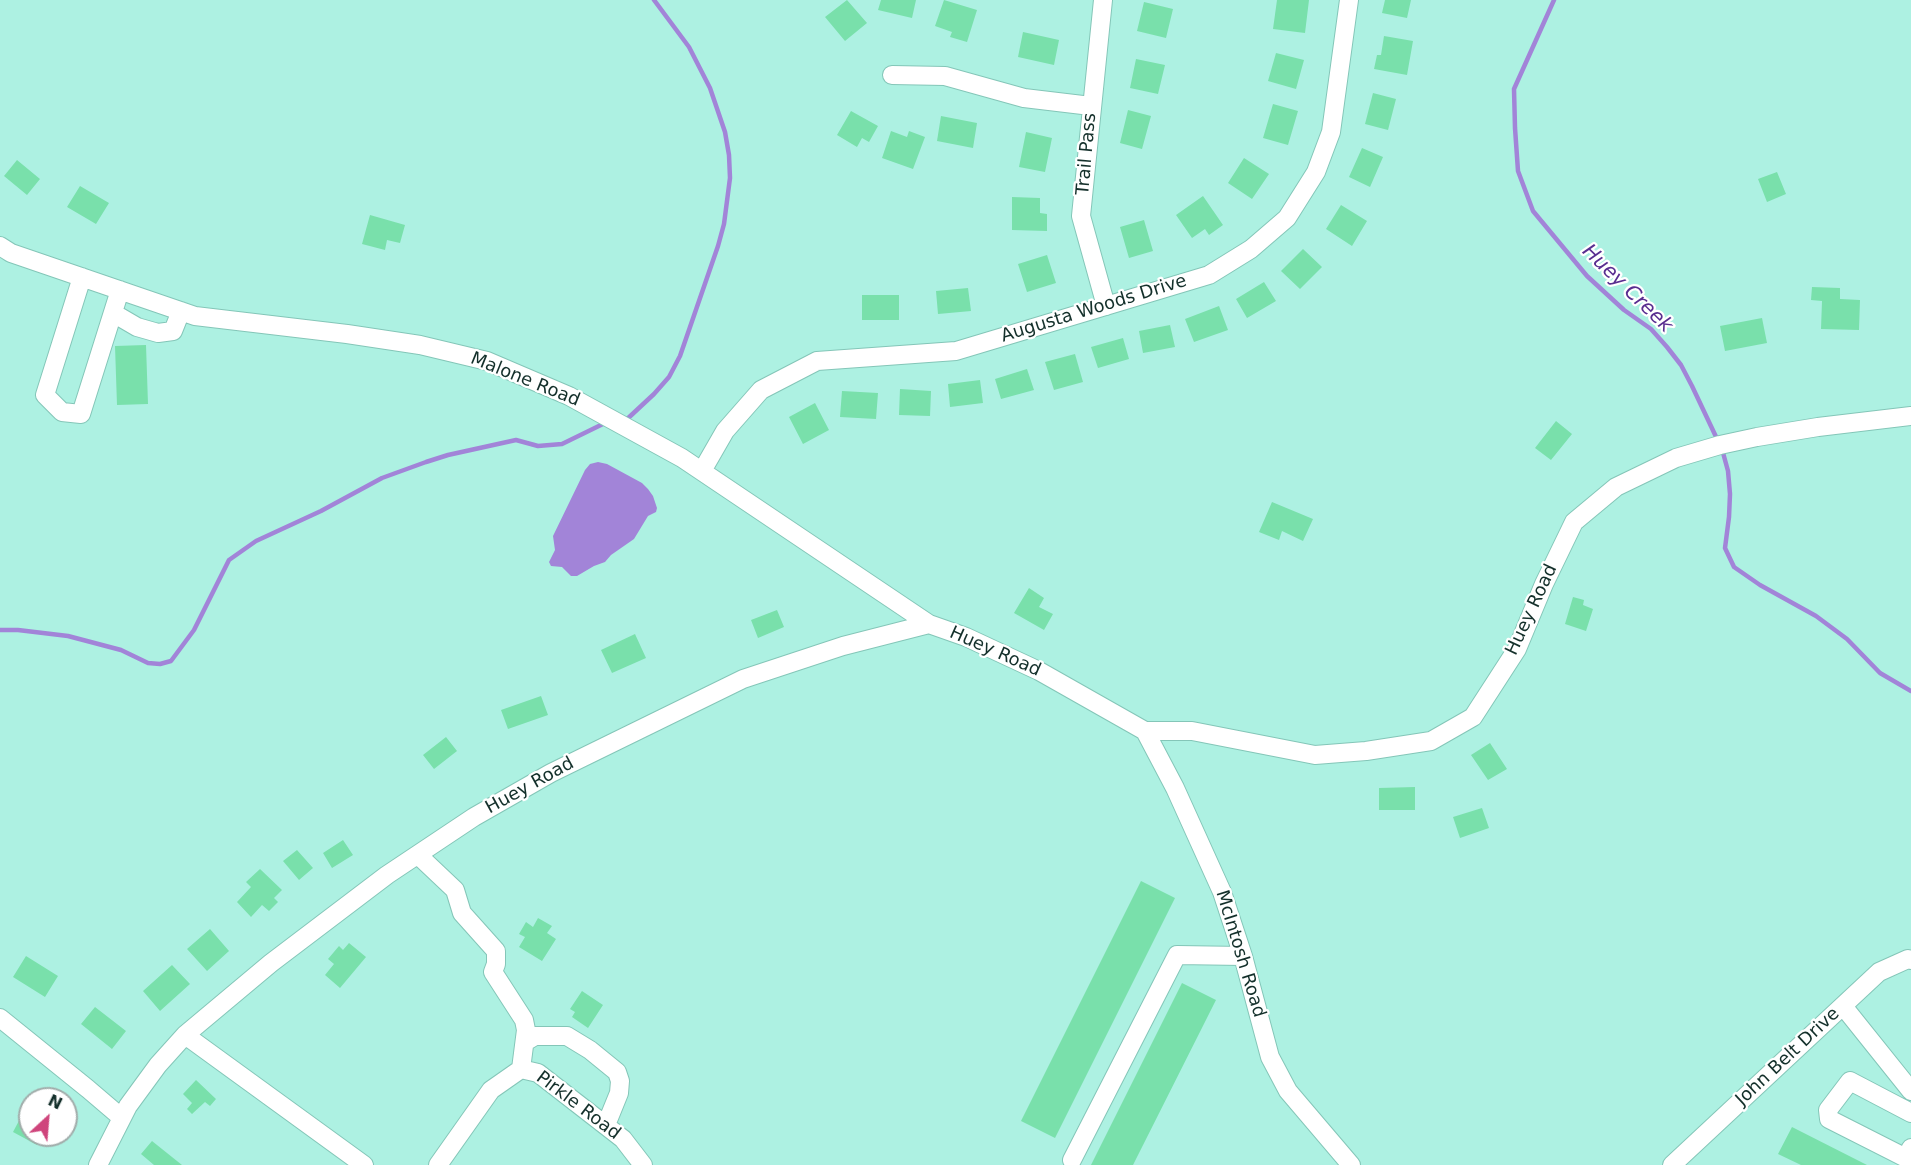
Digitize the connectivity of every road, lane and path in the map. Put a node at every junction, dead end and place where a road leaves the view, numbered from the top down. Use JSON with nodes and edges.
{"nodes":[{"id":1,"x":1103,"y":0,"type":"edge"},
{"id":2,"x":1349,"y":0,"type":"edge"},
{"id":3,"x":892,"y":75,"type":"dead end"},
{"id":4,"x":1091,"y":106,"type":"junction"},
{"id":5,"x":0,"y":246,"type":"edge"},
{"id":6,"x":82,"y":277,"type":"junction"},
{"id":7,"x":120,"y":290,"type":"junction"},
{"id":8,"x":1106,"y":306,"type":"junction"},
{"id":9,"x":181,"y":311,"type":"junction"},
{"id":10,"x":112,"y":313,"type":"junction"},
{"id":11,"x":1911,"y":416,"type":"edge"},
{"id":12,"x":702,"y":471,"type":"junction"},
{"id":13,"x":928,"y":624,"type":"junction"},
{"id":14,"x":1145,"y":731,"type":"junction"},
{"id":15,"x":418,"y":855,"type":"junction"},
{"id":16,"x":1243,"y":956,"type":"junction"},
{"id":17,"x":1911,"y":960,"type":"edge"},
{"id":18,"x":1843,"y":1006,"type":"junction"},
{"id":19,"x":0,"y":1018,"type":"edge"},
{"id":20,"x":184,"y":1035,"type":"junction"},
{"id":21,"x":525,"y":1042,"type":"junction"},
{"id":22,"x":521,"y":1069,"type":"junction"},
{"id":23,"x":1911,"y":1091,"type":"edge"},
{"id":24,"x":1911,"y":1113,"type":"edge"},
{"id":25,"x":122,"y":1118,"type":"junction"},
{"id":26,"x":606,"y":1125,"type":"junction"},
{"id":27,"x":1911,"y":1148,"type":"edge"},
{"id":28,"x":1071,"y":1160,"type":"dead end"},
{"id":29,"x":1674,"y":1162,"type":"edge"},
{"id":30,"x":98,"y":1165,"type":"edge"},
{"id":31,"x":364,"y":1165,"type":"edge"},
{"id":32,"x":438,"y":1165,"type":"edge"},
{"id":33,"x":643,"y":1165,"type":"edge"},
{"id":34,"x":1351,"y":1165,"type":"edge"},
{"id":35,"x":1697,"y":1165,"type":"edge"}],
"edges":[{"from":1,"to":4,"type":"street","name":"Trail Pass"},
{"from":2,"to":8,"type":"street","name":"Augusta Woods Drive"},
{"from":3,"to":4,"type":"street"},
{"from":4,"to":8,"type":"street","name":"Trail Pass"},
{"from":5,"to":6,"type":"street","name":"Malone Road"},
{"from":6,"to":7,"type":"street","name":"Malone Road"},
{"from":6,"to":10,"type":"street"},
{"from":7,"to":9,"type":"street","name":"Malone Road"},
{"from":7,"to":10,"type":"street"},
{"from":8,"to":12,"type":"street","name":"Augusta Woods Drive"},
{"from":9,"to":10,"type":"street"},
{"from":9,"to":12,"type":"street","name":"Malone Road"},
{"from":11,"to":14,"type":"street","name":"Huey Road"},
{"from":12,"to":13,"type":"street","name":"Malone Road"},
{"from":13,"to":14,"type":"street","name":"Huey Road"},
{"from":13,"to":15,"type":"street","name":"Huey Road"},
{"from":14,"to":16,"type":"street","name":"McIntosh Road"},
{"from":15,"to":20,"type":"street","name":"Huey Road"},
{"from":15,"to":21,"type":"street"},
{"from":16,"to":28,"type":"street"},
{"from":16,"to":34,"type":"street","name":"McIntosh Road"},
{"from":17,"to":18,"type":"street","name":"John Belt Drive"},
{"from":18,"to":23,"type":"street"},
{"from":18,"to":29,"type":"street","name":"John Belt Drive"},
{"from":19,"to":25,"type":"street"},
{"from":20,"to":25,"type":"street","name":"Huey Road"},
{"from":20,"to":31,"type":"street"},
{"from":21,"to":22,"type":"street"},
{"from":21,"to":26,"type":"street"},
{"from":22,"to":26,"type":"street","name":"Pirkle Road"},
{"from":22,"to":32,"type":"street","name":"Pirkle Road"},
{"from":24,"to":27,"type":"street"},
{"from":25,"to":30,"type":"street","name":"Huey Road"},
{"from":26,"to":33,"type":"street","name":"Pirkle Road"},
{"from":29,"to":35,"type":"street"}]}
